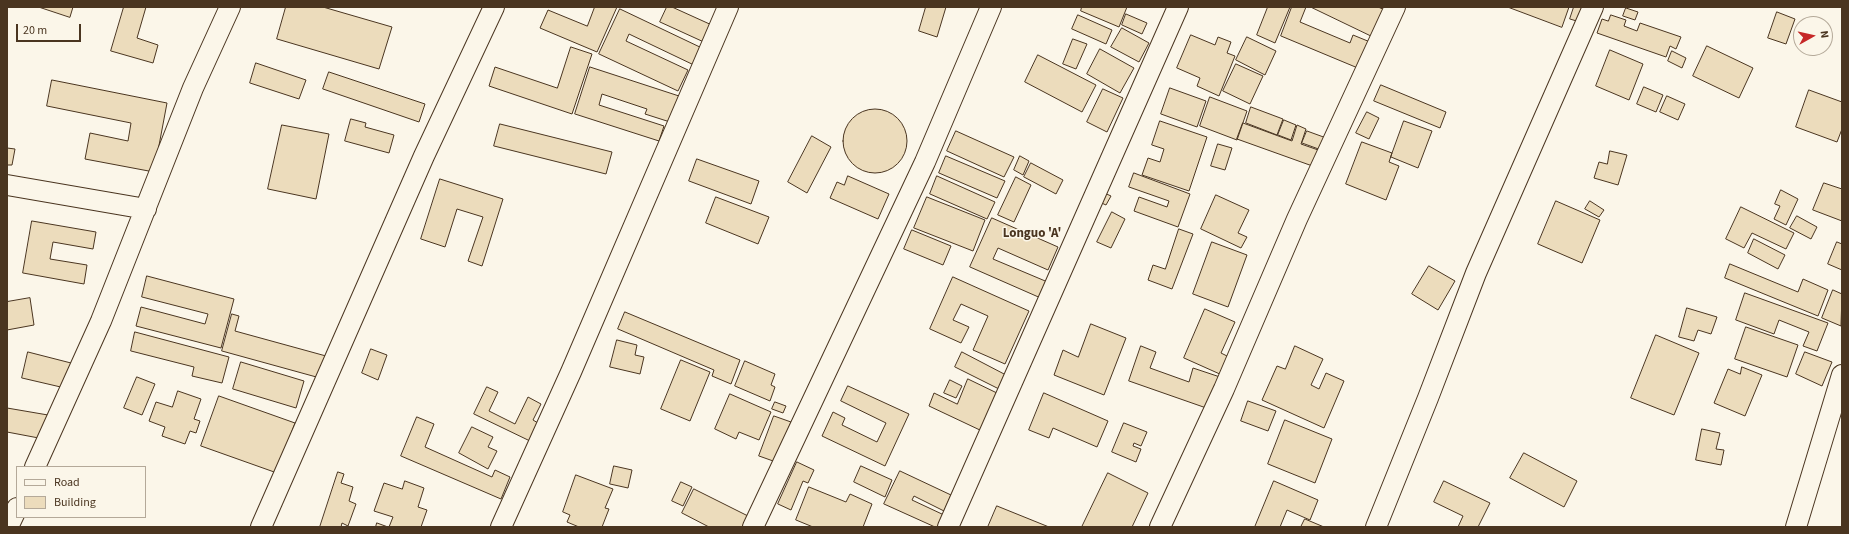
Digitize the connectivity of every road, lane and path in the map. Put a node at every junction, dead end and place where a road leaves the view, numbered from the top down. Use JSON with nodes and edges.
{"nodes":[{"id":1,"x":230,"y":7,"type":"edge"},
{"id":2,"x":494,"y":7,"type":"edge"},
{"id":3,"x":728,"y":7,"type":"edge"},
{"id":4,"x":991,"y":7,"type":"edge"},
{"id":5,"x":1178,"y":7,"type":"edge"},
{"id":6,"x":1395,"y":7,"type":"edge"},
{"id":7,"x":1593,"y":7,"type":"edge"},
{"id":8,"x":7,"y":185,"type":"edge"},
{"id":9,"x":146,"y":208,"type":"junction"},
{"id":10,"x":1842,"y":375,"type":"edge"},
{"id":11,"x":35,"y":466,"type":"edge"},
{"id":12,"x":16,"y":510,"type":"edge"},
{"id":13,"x":8,"y":527,"type":"edge"},
{"id":14,"x":261,"y":527,"type":"edge"},
{"id":15,"x":501,"y":527,"type":"edge"},
{"id":16,"x":753,"y":527,"type":"edge"},
{"id":17,"x":948,"y":527,"type":"edge"},
{"id":18,"x":1160,"y":527,"type":"edge"},
{"id":19,"x":1376,"y":527,"type":"edge"},
{"id":20,"x":1796,"y":527,"type":"edge"}],
"edges":[{"from":1,"to":9,"type":"street"},
{"from":2,"to":14,"type":"street"},
{"from":3,"to":15,"type":"street"},
{"from":4,"to":16,"type":"street"},
{"from":5,"to":17,"type":"street"},
{"from":6,"to":18,"type":"street"},
{"from":7,"to":19,"type":"street"},
{"from":8,"to":9,"type":"street"},
{"from":9,"to":11,"type":"street"},
{"from":10,"to":20,"type":"street"},
{"from":12,"to":13,"type":"street"}]}
